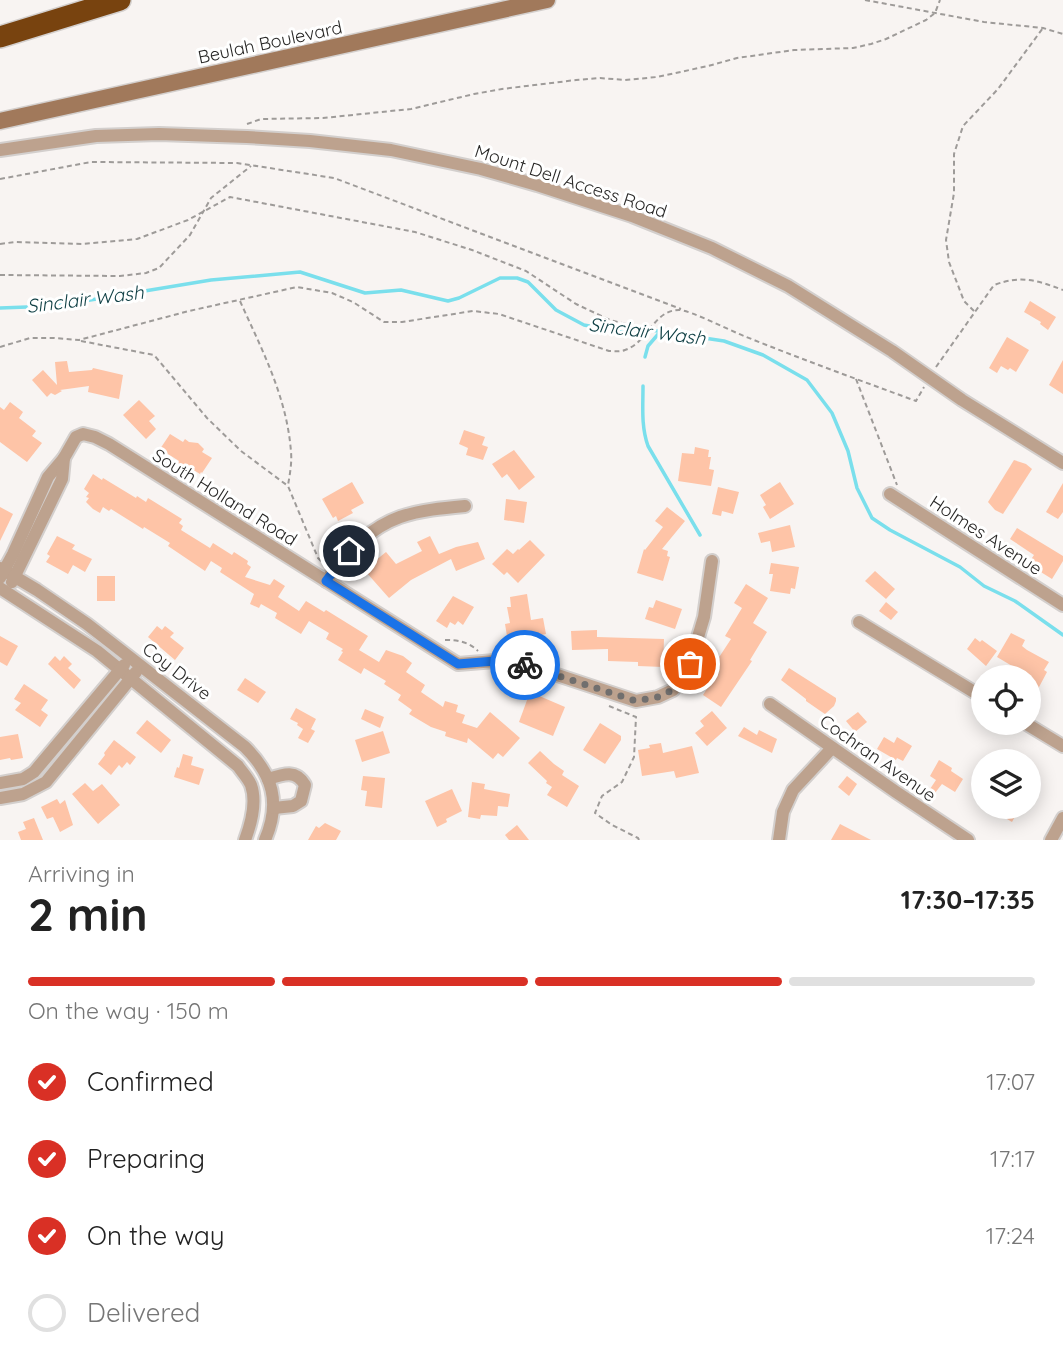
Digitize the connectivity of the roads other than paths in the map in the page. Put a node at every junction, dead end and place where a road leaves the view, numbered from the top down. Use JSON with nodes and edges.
{"nodes":[{"id":1,"x":120,"y":0,"type":"edge"},
{"id":2,"x":547,"y":0,"type":"edge"},
{"id":3,"x":0,"y":37,"type":"edge"},
{"id":4,"x":0,"y":121,"type":"edge"},
{"id":5,"x":0,"y":150,"type":"edge"},
{"id":6,"x":1063,"y":463,"type":"edge"},
{"id":7,"x":890,"y":494,"type":"dead end"},
{"id":8,"x":465,"y":506,"type":"dead end"},
{"id":9,"x":712,"y":561,"type":"dead end"},
{"id":10,"x":5,"y":573,"type":"edge"},
{"id":11,"x":329,"y":576,"type":"junction"},
{"id":12,"x":3,"y":590,"type":"edge"},
{"id":13,"x":1063,"y":605,"type":"edge"},
{"id":14,"x":859,"y":622,"type":"dead end"},
{"id":15,"x":131,"y":657,"type":"junction"},
{"id":16,"x":142,"y":666,"type":"junction"},
{"id":17,"x":120,"y":669,"type":"junction"},
{"id":18,"x":131,"y":678,"type":"junction"},
{"id":19,"x":971,"y":690,"type":"edge"},
{"id":20,"x":769,"y":704,"type":"dead end"},
{"id":21,"x":1041,"y":733,"type":"edge"},
{"id":22,"x":1063,"y":746,"type":"edge"},
{"id":23,"x":832,"y":748,"type":"junction"},
{"id":24,"x":268,"y":779,"type":"junction"},
{"id":25,"x":0,"y":783,"type":"edge"},
{"id":26,"x":0,"y":799,"type":"edge"},
{"id":27,"x":274,"y":807,"type":"junction"},
{"id":28,"x":1063,"y":818,"type":"edge"},
{"id":29,"x":245,"y":840,"type":"edge"},
{"id":30,"x":265,"y":840,"type":"edge"},
{"id":31,"x":779,"y":840,"type":"edge"},
{"id":32,"x":968,"y":840,"type":"edge"},
{"id":33,"x":1051,"y":840,"type":"edge"}],
"edges":[{"from":1,"to":3,"type":"highway"},
{"from":2,"to":4,"type":"main road","name":"Beulah Boulevard"},
{"from":5,"to":6,"type":"street","name":"Mount Dell Access Road"},
{"from":7,"to":13,"type":"street","name":"Holmes Avenue"},
{"from":8,"to":11,"type":"street"},
{"from":9,"to":11,"type":"street","name":"South Holland Road"},
{"from":10,"to":11,"type":"street","name":"South Holland Road"},
{"from":10,"to":12,"type":"street","name":"South Holland Road"},
{"from":10,"to":15,"type":"street","name":"Coy Drive"},
{"from":12,"to":17,"type":"street","name":"Coy Drive"},
{"from":14,"to":19,"type":"street"},
{"from":15,"to":16,"type":"street","name":"Coy Drive"},
{"from":15,"to":17,"type":"street"},
{"from":16,"to":18,"type":"street"},
{"from":16,"to":24,"type":"street","name":"Coy Drive"},
{"from":17,"to":18,"type":"street","name":"Coy Drive"},
{"from":17,"to":25,"type":"street"},
{"from":18,"to":26,"type":"street"},
{"from":18,"to":29,"type":"street","name":"Coy Drive"},
{"from":20,"to":23,"type":"street","name":"Cochran Avenue"},
{"from":21,"to":22,"type":"street"},
{"from":23,"to":31,"type":"street"},
{"from":23,"to":32,"type":"street","name":"Cochran Avenue"},
{"from":24,"to":27,"type":"street","name":"Coy Drive"},
{"from":24,"to":27,"type":"street"},
{"from":27,"to":30,"type":"street","name":"Coy Drive"},
{"from":28,"to":33,"type":"street"}]}
